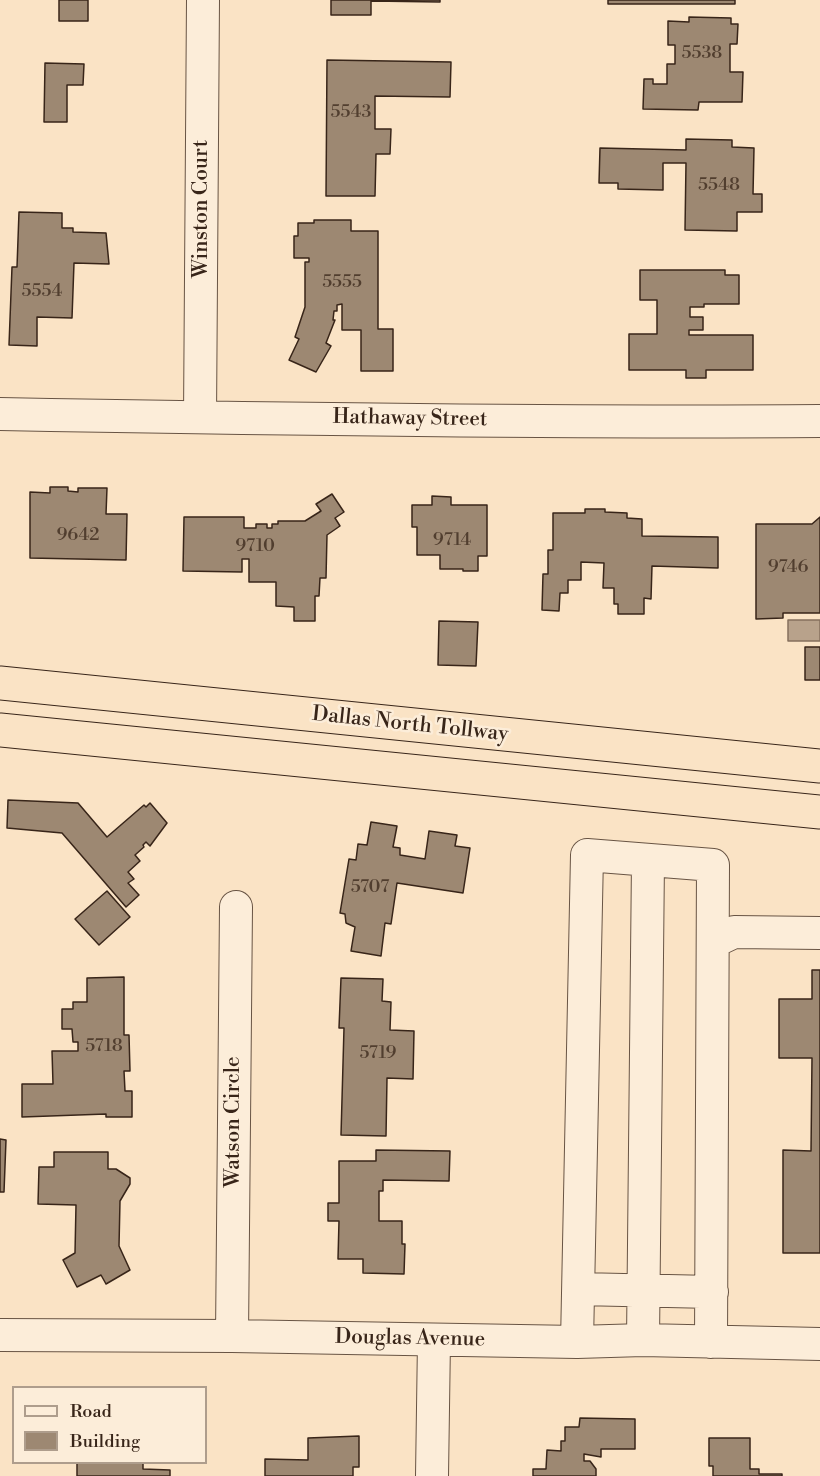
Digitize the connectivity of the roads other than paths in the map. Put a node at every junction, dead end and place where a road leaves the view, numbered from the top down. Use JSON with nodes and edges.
{"nodes":[{"id":1,"x":203,"y":0,"type":"edge"},
{"id":2,"x":0,"y":414,"type":"edge"},
{"id":3,"x":200,"y":417,"type":"junction"},
{"id":4,"x":820,"y":421,"type":"edge"},
{"id":5,"x":0,"y":683,"type":"edge"},
{"id":6,"x":0,"y":730,"type":"edge"},
{"id":7,"x":820,"y":766,"type":"edge"},
{"id":8,"x":781,"y":808,"type":"junction"},
{"id":9,"x":820,"y":812,"type":"edge"},
{"id":10,"x":820,"y":819,"type":"edge"},
{"id":11,"x":648,"y":860,"type":"junction"},
{"id":12,"x":236,"y":907,"type":"dead end"},
{"id":13,"x":820,"y":933,"type":"edge"},
{"id":14,"x":713,"y":942,"type":"junction"},
{"id":15,"x":579,"y":1289,"type":"junction"},
{"id":16,"x":644,"y":1291,"type":"junction"},
{"id":17,"x":712,"y":1292,"type":"junction"},
{"id":18,"x":0,"y":1335,"type":"edge"},
{"id":19,"x":232,"y":1336,"type":"junction"},
{"id":20,"x":434,"y":1340,"type":"junction"},
{"id":21,"x":643,"y":1340,"type":"junction"},
{"id":22,"x":577,"y":1342,"type":"junction"},
{"id":23,"x":711,"y":1342,"type":"junction"},
{"id":24,"x":820,"y":1344,"type":"edge"},
{"id":25,"x":432,"y":1476,"type":"edge"}],
"edges":[{"from":1,"to":3,"type":"street","name":"Winston Court"},
{"from":2,"to":3,"type":"street","name":"Hathaway Street"},
{"from":3,"to":4,"type":"street","name":"Hathaway Street"},
{"from":5,"to":7,"type":"highway","name":"Dallas North Tollway"},
{"from":6,"to":8,"type":"highway"},
{"from":8,"to":9,"type":"highway"},
{"from":8,"to":10,"type":"highway"},
{"from":11,"to":14,"type":"street"},
{"from":11,"to":15,"type":"street"},
{"from":11,"to":16,"type":"street"},
{"from":12,"to":19,"type":"street","name":"Watson Circle"},
{"from":13,"to":14,"type":"street"},
{"from":14,"to":17,"type":"street"},
{"from":15,"to":16,"type":"street"},
{"from":15,"to":22,"type":"street"},
{"from":16,"to":17,"type":"street"},
{"from":16,"to":21,"type":"street"},
{"from":17,"to":23,"type":"street"},
{"from":18,"to":19,"type":"street","name":"Douglas Avenue"},
{"from":19,"to":20,"type":"street","name":"Douglas Avenue"},
{"from":20,"to":22,"type":"street","name":"Douglas Avenue"},
{"from":20,"to":25,"type":"street"},
{"from":21,"to":22,"type":"street","name":"Douglas Avenue"},
{"from":21,"to":23,"type":"street","name":"Douglas Avenue"},
{"from":23,"to":24,"type":"street","name":"Douglas Avenue"}]}
